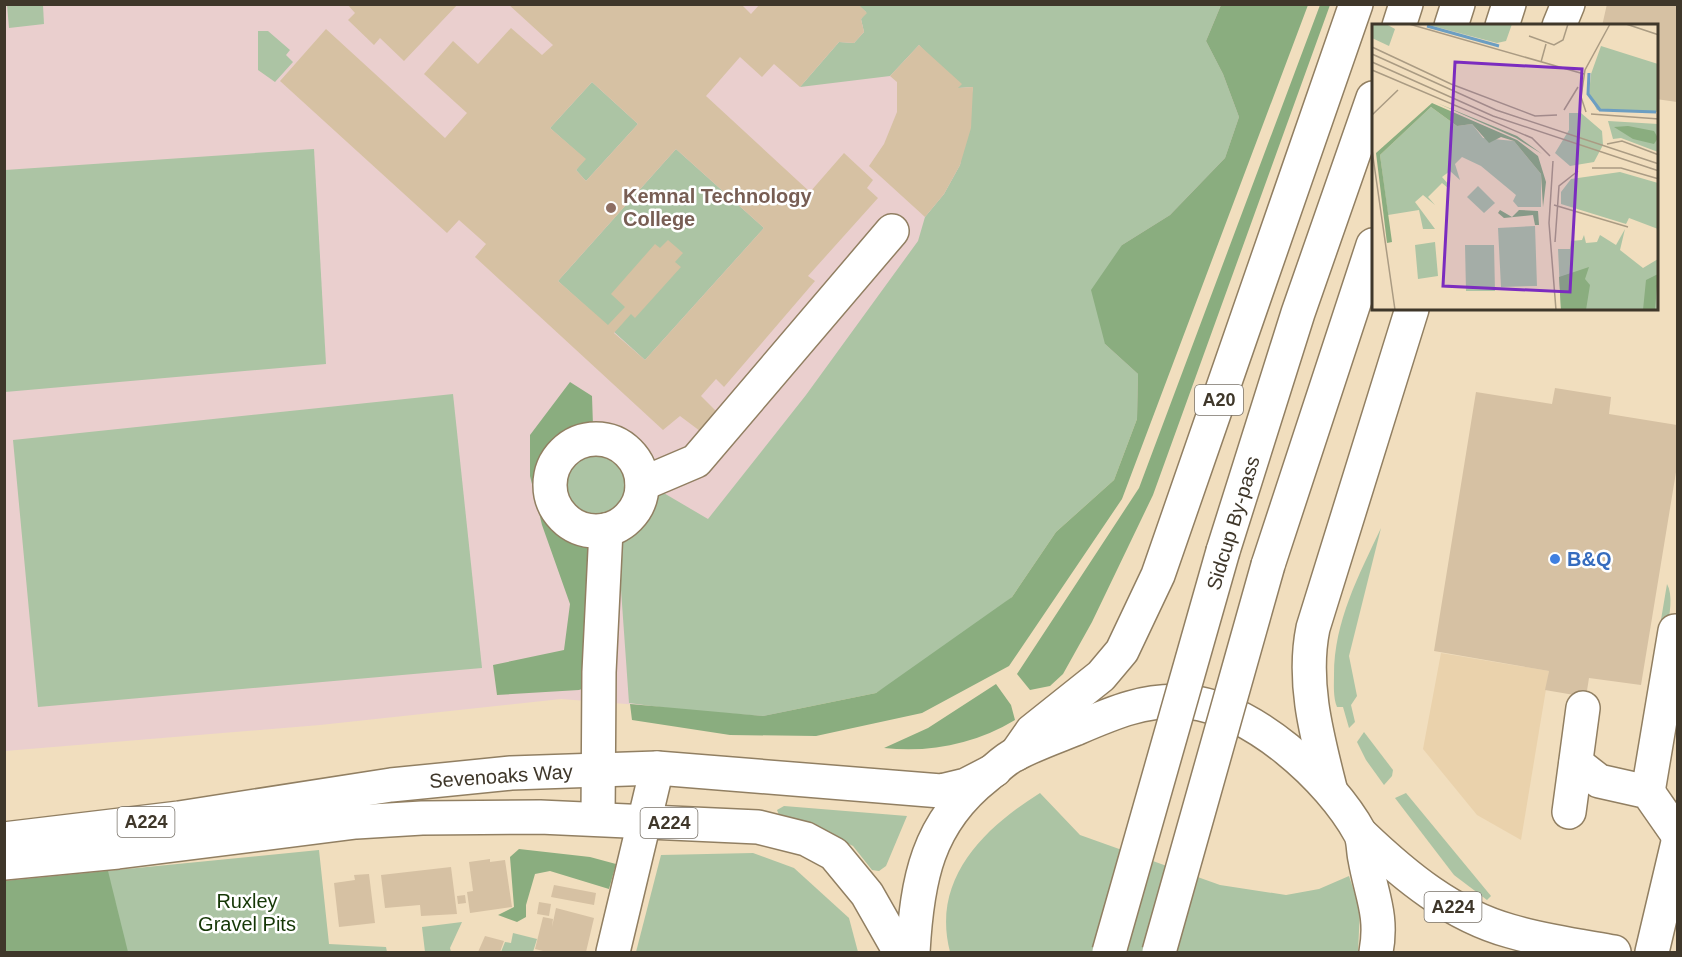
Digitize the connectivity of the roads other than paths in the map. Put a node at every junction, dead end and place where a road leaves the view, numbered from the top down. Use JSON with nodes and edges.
{"nodes":[{"id":1,"x":1356,"y":4,"type":"edge"},
{"id":2,"x":1407,"y":4,"type":"edge"},
{"id":3,"x":1458,"y":4,"type":"edge"},
{"id":4,"x":1509,"y":4,"type":"edge"},
{"id":5,"x":1568,"y":4,"type":"edge"},
{"id":6,"x":1400,"y":24,"type":"edge"},
{"id":7,"x":1452,"y":24,"type":"edge"},
{"id":8,"x":1503,"y":24,"type":"edge"},
{"id":9,"x":1560,"y":24,"type":"edge"},
{"id":10,"x":1372,"y":101,"type":"edge"},
{"id":11,"x":892,"y":231,"type":"dead end"},
{"id":12,"x":1372,"y":249,"type":"edge"},
{"id":13,"x":1412,"y":310,"type":"edge"},
{"id":14,"x":642,"y":484,"type":"junction"},
{"id":15,"x":606,"y":530,"type":"junction"},
{"id":16,"x":1675,"y":631,"type":"dead end"},
{"id":17,"x":1583,"y":708,"type":"dead end"},
{"id":18,"x":1005,"y":762,"type":"junction"},
{"id":19,"x":1576,"y":762,"type":"junction"},
{"id":20,"x":657,"y":768,"type":"junction"},
{"id":21,"x":598,"y":769,"type":"junction"},
{"id":22,"x":1330,"y":788,"type":"junction"},
{"id":23,"x":1648,"y":792,"type":"junction"},
{"id":24,"x":1569,"y":812,"type":"dead end"},
{"id":25,"x":598,"y":819,"type":"junction"},
{"id":26,"x":644,"y":822,"type":"junction"},
{"id":27,"x":1362,"y":835,"type":"junction"},
{"id":28,"x":1677,"y":835,"type":"edge"},
{"id":29,"x":4,"y":839,"type":"edge"},
{"id":30,"x":1677,"y":842,"type":"edge"},
{"id":31,"x":4,"y":863,"type":"edge"},
{"id":32,"x":613,"y":952,"type":"edge"},
{"id":33,"x":900,"y":952,"type":"edge"},
{"id":34,"x":913,"y":952,"type":"edge"},
{"id":35,"x":1109,"y":952,"type":"edge"},
{"id":36,"x":1159,"y":952,"type":"edge"},
{"id":37,"x":1376,"y":952,"type":"edge"},
{"id":38,"x":1614,"y":952,"type":"edge"},
{"id":39,"x":1652,"y":952,"type":"edge"}],
"edges":[{"from":1,"to":18,"type":"main road","number":"A20"},
{"from":2,"to":6,"type":"main road"},
{"from":3,"to":7,"type":"main road"},
{"from":4,"to":8,"type":"main road"},
{"from":5,"to":9,"type":"main road"},
{"from":10,"to":35,"type":"main road","name":"Sidcup By-pass","number":"A20","bridge":true},
{"from":11,"to":14,"type":"main road"},
{"from":12,"to":36,"type":"main road","bridge":true},
{"from":13,"to":22,"type":"main road"},
{"from":14,"to":15,"type":"main road"},
{"from":14,"to":15,"type":"main road"},
{"from":15,"to":21,"type":"main road"},
{"from":16,"to":23,"type":"main road"},
{"from":17,"to":19,"type":"main road"},
{"from":18,"to":20,"type":"main road","name":"Sevenoaks Way","number":"A224"},
{"from":18,"to":22,"type":"main road"},
{"from":18,"to":34,"type":"main road"},
{"from":19,"to":23,"type":"main road"},
{"from":19,"to":24,"type":"main road"},
{"from":20,"to":21,"type":"main road","name":"Sevenoaks Way","number":"A224"},
{"from":20,"to":26,"type":"main road"},
{"from":21,"to":25,"type":"main road"},
{"from":21,"to":29,"type":"main road","name":"Sevenoaks Way","number":"A224"},
{"from":22,"to":27,"type":"main road"},
{"from":23,"to":28,"type":"main road"},
{"from":25,"to":26,"type":"main road","name":"Sevenoaks Way","number":"A224"},
{"from":25,"to":31,"type":"main road","name":"Sevenoaks Way","number":"A224"},
{"from":26,"to":32,"type":"main road"},
{"from":26,"to":33,"type":"main road","name":"Sevenoaks Way","number":"A224"},
{"from":27,"to":37,"type":"main road"},
{"from":27,"to":38,"type":"main road","number":"A224"},
{"from":30,"to":39,"type":"main road"}]}
